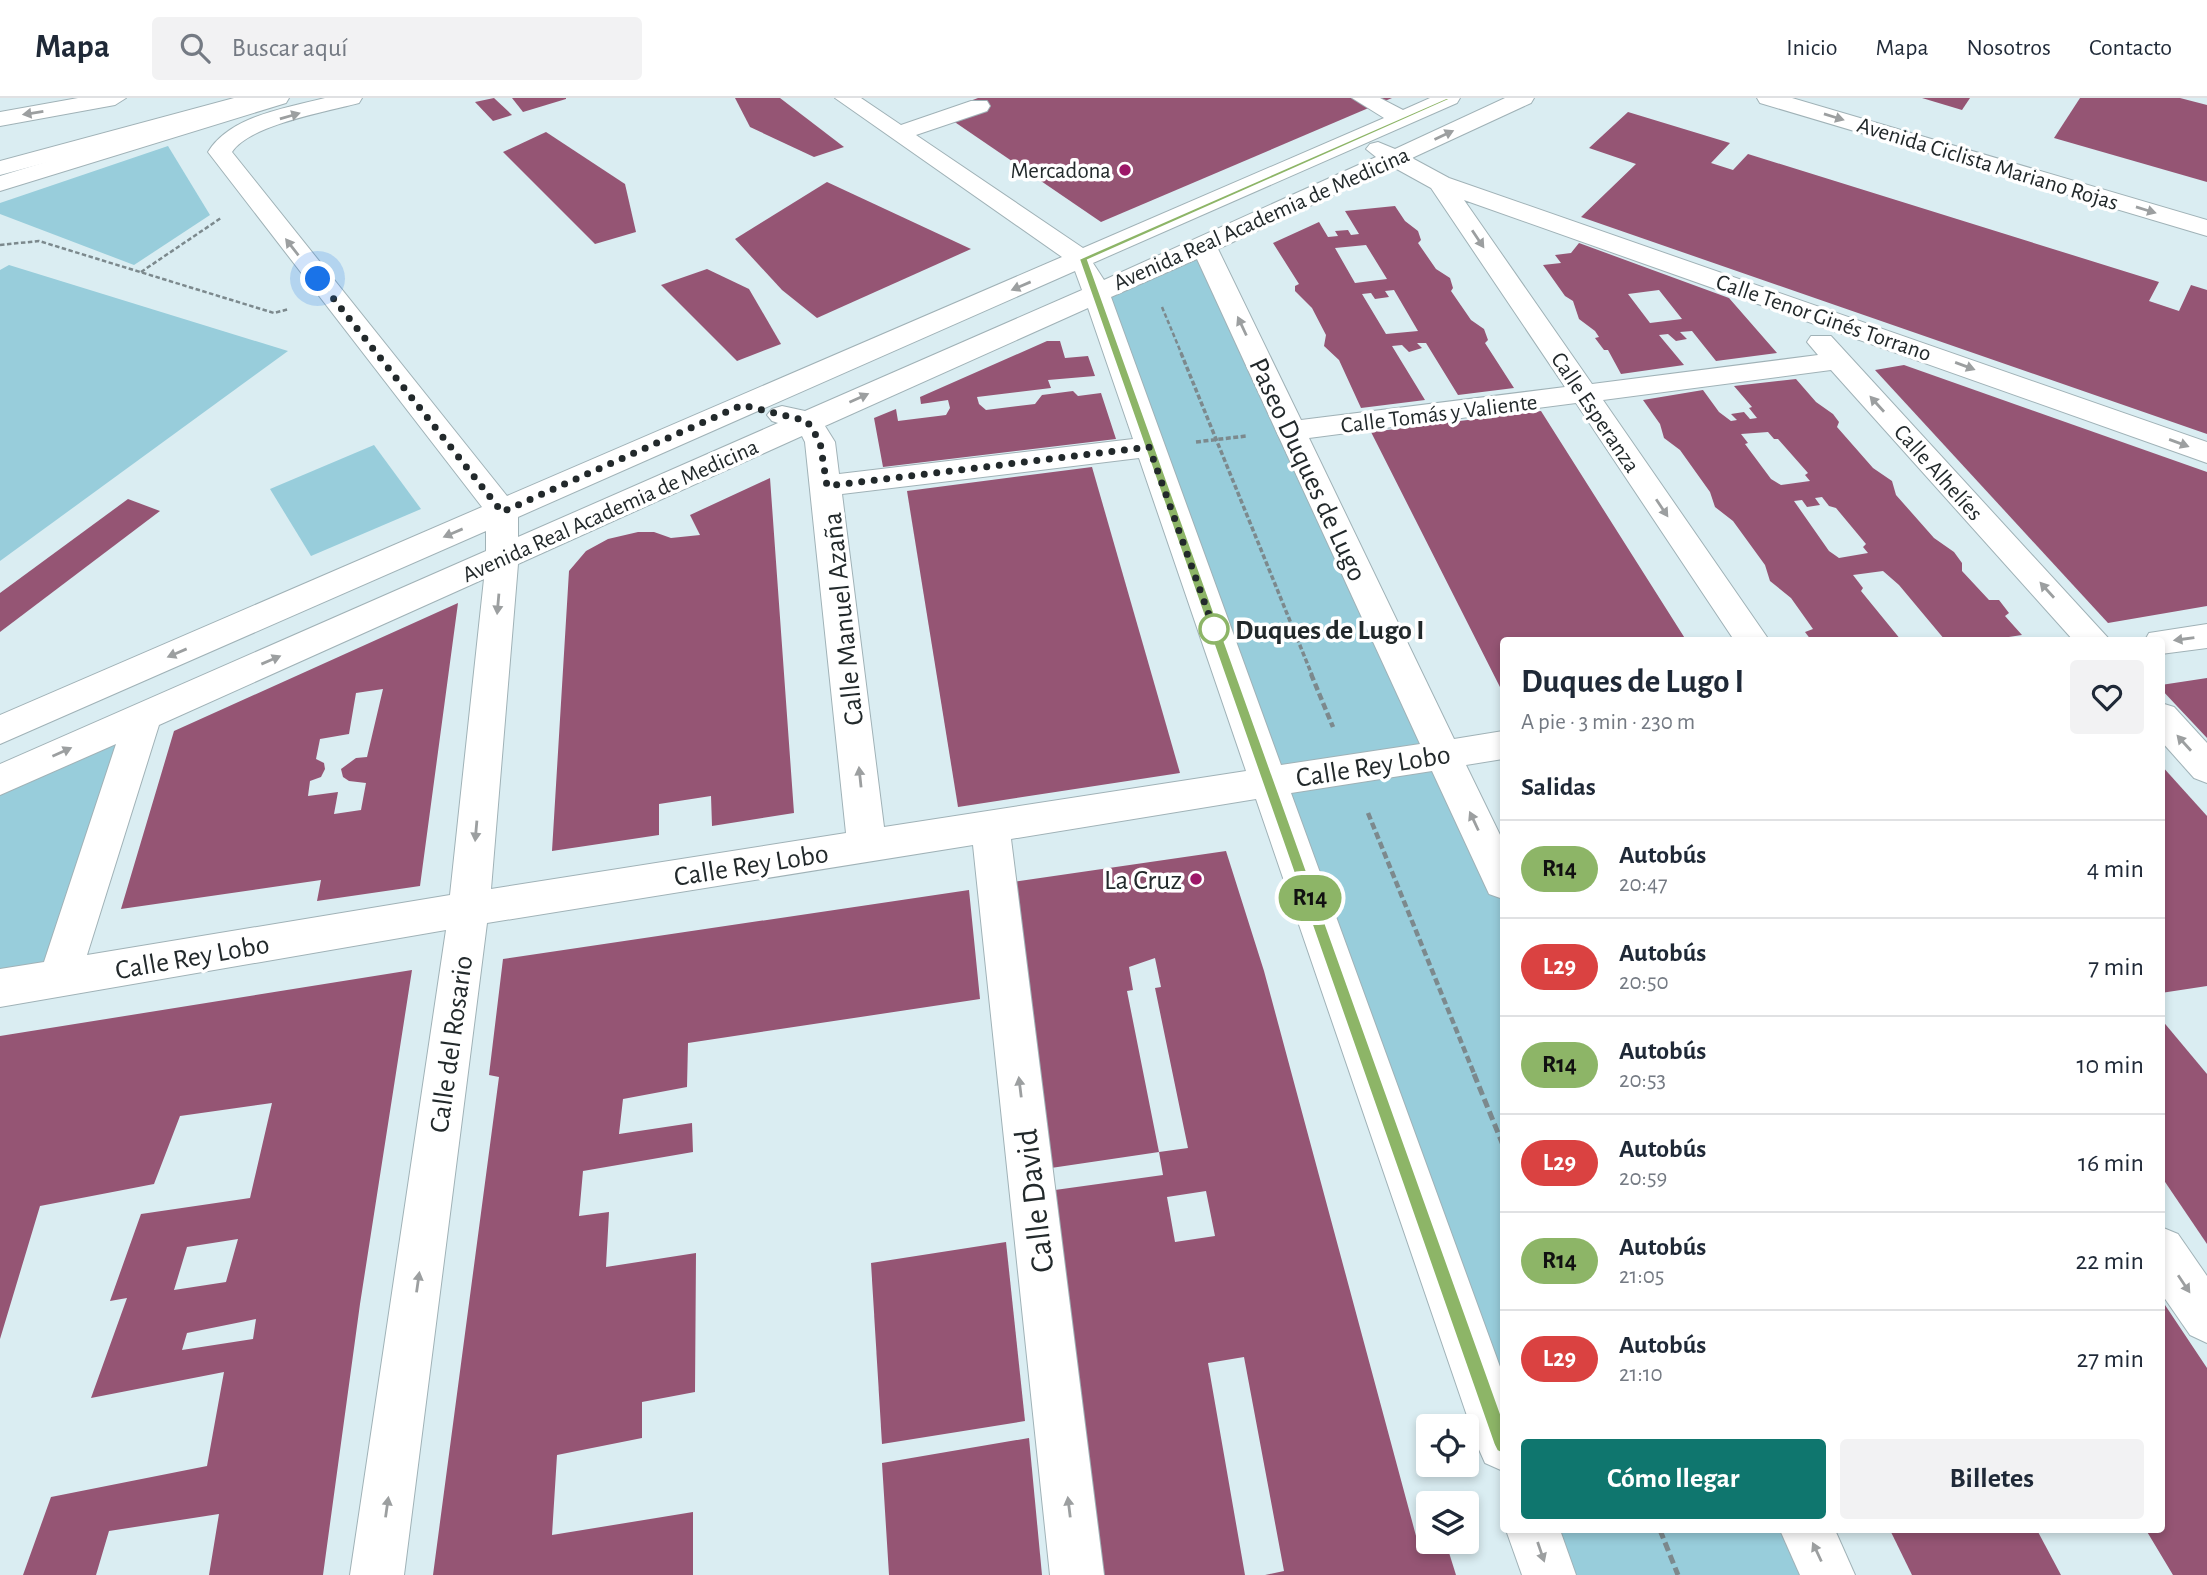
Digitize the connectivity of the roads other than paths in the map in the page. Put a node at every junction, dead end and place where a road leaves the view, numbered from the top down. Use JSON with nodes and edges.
{"nodes":[{"id":1,"x":115,"y":98,"type":"edge"},
{"id":2,"x":180,"y":98,"type":"edge"},
{"id":3,"x":260,"y":98,"type":"edge"},
{"id":4,"x":278,"y":98,"type":"edge"},
{"id":5,"x":351,"y":98,"type":"edge"},
{"id":6,"x":846,"y":98,"type":"edge"},
{"id":7,"x":1363,"y":98,"type":"edge"},
{"id":8,"x":1449,"y":98,"type":"edge"},
{"id":9,"x":1524,"y":98,"type":"edge"},
{"id":10,"x":1768,"y":98,"type":"edge"},
{"id":11,"x":971,"y":102,"type":"edge"},
{"id":12,"x":1402,"y":118,"type":"junction"},
{"id":13,"x":0,"y":119,"type":"edge"},
{"id":14,"x":891,"y":128,"type":"junction"},
{"id":15,"x":1360,"y":137,"type":"junction"},
{"id":16,"x":0,"y":146,"type":"edge"},
{"id":17,"x":1394,"y":159,"type":"junction"},
{"id":18,"x":0,"y":168,"type":"edge"},
{"id":19,"x":1440,"y":183,"type":"junction"},
{"id":20,"x":0,"y":184,"type":"edge"},
{"id":21,"x":2207,"y":228,"type":"edge"},
{"id":22,"x":1146,"y":232,"type":"junction"},
{"id":23,"x":1204,"y":246,"type":"junction"},
{"id":24,"x":1090,"y":276,"type":"junction"},
{"id":25,"x":1785,"y":302,"type":"junction"},
{"id":26,"x":1838,"y":360,"type":"junction"},
{"id":27,"x":1584,"y":395,"type":"junction"},
{"id":28,"x":742,"y":405,"type":"junction"},
{"id":29,"x":807,"y":421,"type":"junction"},
{"id":30,"x":1291,"y":431,"type":"junction"},
{"id":31,"x":1149,"y":447,"type":"junction"},
{"id":32,"x":2207,"y":453,"type":"edge"},
{"id":33,"x":827,"y":486,"type":"junction"},
{"id":34,"x":502,"y":512,"type":"junction"},
{"id":35,"x":502,"y":560,"type":"junction"},
{"id":36,"x":2207,"y":636,"type":"edge"},
{"id":37,"x":1750,"y":637,"type":"edge"},
{"id":38,"x":2090,"y":637,"type":"edge"},
{"id":39,"x":2165,"y":641,"type":"edge"},
{"id":40,"x":144,"y":715,"type":"junction"},
{"id":41,"x":2165,"y":721,"type":"edge"},
{"id":42,"x":0,"y":730,"type":"edge"},
{"id":43,"x":1500,"y":746,"type":"edge"},
{"id":44,"x":1443,"y":755,"type":"junction"},
{"id":45,"x":2207,"y":768,"type":"edge"},
{"id":46,"x":0,"y":780,"type":"edge"},
{"id":47,"x":1269,"y":782,"type":"junction"},
{"id":48,"x":990,"y":826,"type":"junction"},
{"id":49,"x":867,"y":845,"type":"junction"},
{"id":50,"x":1500,"y":876,"type":"edge"},
{"id":51,"x":469,"y":909,"type":"junction"},
{"id":52,"x":59,"y":979,"type":"junction"},
{"id":53,"x":0,"y":988,"type":"edge"},
{"id":54,"x":2165,"y":1257,"type":"edge"},
{"id":55,"x":2207,"y":1318,"type":"edge"},
{"id":56,"x":1500,"y":1436,"type":"edge"},
{"id":57,"x":1534,"y":1533,"type":"edge"},
{"id":58,"x":1808,"y":1533,"type":"edge"},
{"id":59,"x":377,"y":1575,"type":"edge"},
{"id":60,"x":1077,"y":1575,"type":"edge"},
{"id":61,"x":1549,"y":1575,"type":"edge"},
{"id":62,"x":1828,"y":1575,"type":"edge"}],
"edges":[{"from":1,"to":13,"type":"main road","one_way":true},
{"from":2,"to":16,"type":"main road"},
{"from":3,"to":18,"type":"main road"},
{"from":4,"to":20,"type":"main road"},
{"from":34,"to":5,"type":"main road","one_way":true},
{"from":6,"to":14,"type":"main road"},
{"from":7,"to":12,"type":"main road"},
{"from":8,"to":12,"type":"main road","name":"Avenida Real Academia de Medicina"},
{"from":17,"to":9,"type":"main road","name":"Avenida Real Academia de Medicina","one_way":true},
{"from":10,"to":21,"type":"main road","name":"Avenida Ciclista Mariano Rojas","one_way":true},
{"from":11,"to":14,"type":"main road"},
{"from":12,"to":15,"type":"main road","name":"Avenida Real Academia de Medicina"},
{"from":14,"to":24,"type":"main road"},
{"from":15,"to":17,"type":"main road","name":"Calle Tenor Ginés Torrano"},
{"from":15,"to":22,"type":"main road","name":"Avenida Real Academia de Medicina"},
{"from":17,"to":19,"type":"main road","name":"Calle Tenor Ginés Torrano"},
{"from":17,"to":23,"type":"main road","name":"Avenida Real Academia de Medicina"},
{"from":19,"to":25,"type":"main road","name":"Calle Tenor Ginés Torrano"},
{"from":19,"to":27,"type":"main road","name":"Calle Esperanza","one_way":true},
{"from":22,"to":23,"type":"main road"},
{"from":22,"to":24,"type":"main road","name":"Avenida Real Academia de Medicina"},
{"from":23,"to":24,"type":"main road","name":"Avenida Real Academia de Medicina"},
{"from":30,"to":23,"type":"main road","name":"Paseo Duques de Lugo","one_way":true},
{"from":24,"to":28,"type":"main road","name":"Avenida Real Academia de Medicina","one_way":true},
{"from":29,"to":24,"type":"main road","name":"Avenida Real Academia de Medicina","one_way":true},
{"from":24,"to":31,"type":"main road"},
{"from":25,"to":26,"type":"main road","name":"Calle Alhelíes"},
{"from":25,"to":32,"type":"main road","name":"Calle Tenor Ginés Torrano","one_way":true},
{"from":26,"to":27,"type":"main road","name":"Calle Tomás y Valiente"},
{"from":38,"to":26,"type":"main road","name":"Calle Alhelíes","one_way":true},
{"from":27,"to":30,"type":"main road","name":"Calle Tomás y Valiente"},
{"from":27,"to":37,"type":"main road","name":"Calle Esperanza","one_way":true},
{"from":28,"to":29,"type":"main road"},
{"from":28,"to":34,"type":"main road","name":"Avenida Real Academia de Medicina"},
{"from":29,"to":33,"type":"main road","name":"Calle Manuel Azaña"},
{"from":29,"to":35,"type":"main road","name":"Avenida Real Academia de Medicina"},
{"from":30,"to":44,"type":"main road","name":"Paseo Duques de Lugo"},
{"from":31,"to":33,"type":"main road"},
{"from":31,"to":47,"type":"main road"},
{"from":49,"to":33,"type":"main road","name":"Calle Manuel Azaña","one_way":true},
{"from":34,"to":35,"type":"main road","name":"Calle del Rosario"},
{"from":34,"to":42,"type":"main road","name":"Avenida Real Academia de Medicina","one_way":true},
{"from":40,"to":35,"type":"main road","name":"Avenida Real Academia de Medicina","one_way":true},
{"from":35,"to":51,"type":"main road","name":"Calle del Rosario","one_way":true},
{"from":36,"to":39,"type":"main road","one_way":true},
{"from":46,"to":40,"type":"main road","name":"Avenida Real Academia de Medicina","one_way":true},
{"from":40,"to":52,"type":"main road"},
{"from":45,"to":41,"type":"main road","one_way":true},
{"from":43,"to":44,"type":"main road","name":"Calle Rey Lobo"},
{"from":44,"to":47,"type":"main road","name":"Calle Rey Lobo"},
{"from":50,"to":44,"type":"main road","name":"Paseo Duques de Lugo","one_way":true},
{"from":47,"to":48,"type":"main road","name":"Calle Rey Lobo"},
{"from":47,"to":56,"type":"main road"},
{"from":48,"to":49,"type":"main road","name":"Calle Rey Lobo"},
{"from":60,"to":48,"type":"main road","name":"Calle David","one_way":true},
{"from":49,"to":51,"type":"main road","name":"Calle Rey Lobo"},
{"from":51,"to":52,"type":"main road","name":"Calle Rey Lobo"},
{"from":59,"to":51,"type":"main road","name":"Calle del Rosario","one_way":true},
{"from":52,"to":53,"type":"main road","name":"Calle Rey Lobo"},
{"from":54,"to":55,"type":"main road","one_way":true},
{"from":57,"to":61,"type":"main road","one_way":true},
{"from":62,"to":58,"type":"main road","one_way":true}]}
